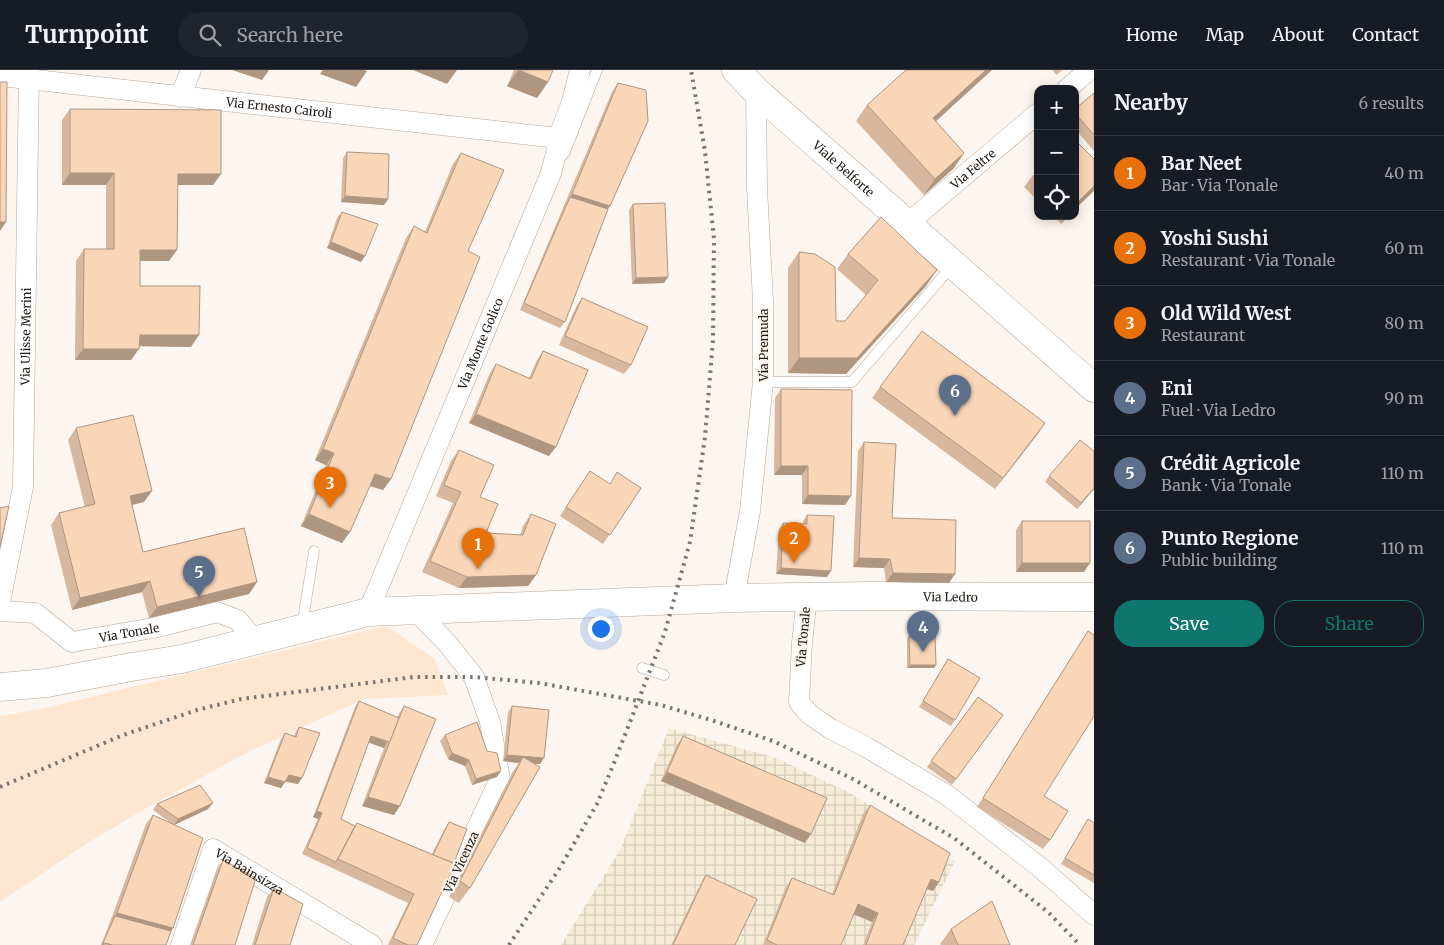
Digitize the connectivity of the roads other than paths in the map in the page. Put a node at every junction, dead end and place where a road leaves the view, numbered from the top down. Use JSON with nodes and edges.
{"nodes":[{"id":1,"x":192,"y":70,"type":"edge"},
{"id":2,"x":580,"y":70,"type":"edge"},
{"id":3,"x":597,"y":70,"type":"edge"},
{"id":4,"x":736,"y":70,"type":"edge"},
{"id":5,"x":1089,"y":70,"type":"edge"},
{"id":6,"x":29,"y":75,"type":"edge"},
{"id":7,"x":0,"y":76,"type":"edge"},
{"id":8,"x":1072,"y":85,"type":"edge"},
{"id":9,"x":756,"y":91,"type":"junction"},
{"id":10,"x":180,"y":97,"type":"junction"},
{"id":11,"x":1034,"y":116,"type":"edge"},
{"id":12,"x":558,"y":138,"type":"junction"},
{"id":13,"x":551,"y":173,"type":"junction"},
{"id":14,"x":908,"y":224,"type":"junction"},
{"id":15,"x":953,"y":265,"type":"junction"},
{"id":16,"x":764,"y":382,"type":"junction"},
{"id":17,"x":1094,"y":388,"type":"edge"},
{"id":18,"x":314,"y":551,"type":"dead end"},
{"id":19,"x":807,"y":597,"type":"junction"},
{"id":20,"x":1094,"y":597,"type":"edge"},
{"id":21,"x":734,"y":598,"type":"junction"},
{"id":22,"x":0,"y":602,"type":"edge"},
{"id":23,"x":0,"y":610,"type":"edge"},
{"id":24,"x":416,"y":611,"type":"junction"},
{"id":25,"x":368,"y":612,"type":"junction"},
{"id":26,"x":301,"y":630,"type":"junction"},
{"id":27,"x":255,"y":641,"type":"junction"},
{"id":28,"x":182,"y":659,"type":"junction"},
{"id":29,"x":642,"y":668,"type":"dead end"},
{"id":30,"x":664,"y":675,"type":"dead end"},
{"id":31,"x":0,"y":687,"type":"edge"},
{"id":32,"x":0,"y":707,"type":"edge"},
{"id":33,"x":1094,"y":915,"type":"edge"},
{"id":34,"x":181,"y":945,"type":"edge"},
{"id":35,"x":372,"y":945,"type":"edge"},
{"id":36,"x":422,"y":945,"type":"edge"}],
"edges":[{"from":1,"to":10,"type":"street"},
{"from":2,"to":12,"type":"street","name":"Via Monte Golico"},
{"from":3,"to":13,"type":"lane"},
{"from":4,"to":9,"type":"main road","name":"Viale Belforte"},
{"from":5,"to":8,"type":"street"},
{"from":6,"to":7,"type":"street","name":"Via Ernesto Cairoli"},
{"from":6,"to":10,"type":"street","name":"Via Ernesto Cairoli"},
{"from":6,"to":22,"type":"street","name":"Via Ulisse Merini"},
{"from":9,"to":14,"type":"main road","name":"Viale Belforte"},
{"from":9,"to":16,"type":"street","name":"Via Premuda"},
{"from":10,"to":12,"type":"street","name":"Via Ernesto Cairoli"},
{"from":11,"to":14,"type":"street","name":"Via Feltre"},
{"from":12,"to":13,"type":"street","name":"Via Monte Golico"},
{"from":13,"to":25,"type":"street","name":"Via Monte Golico"},
{"from":14,"to":15,"type":"main road","name":"Viale Belforte"},
{"from":15,"to":16,"type":"lane"},
{"from":15,"to":17,"type":"main road","name":"Viale Belforte"},
{"from":16,"to":21,"type":"street","name":"Via Premuda"},
{"from":18,"to":26,"type":"lane"},
{"from":19,"to":20,"type":"main road","name":"Via Ledro"},
{"from":19,"to":21,"type":"main road","name":"Via Tonale"},
{"from":19,"to":33,"type":"street","name":"Via Tonale"},
{"from":21,"to":24,"type":"main road","name":"Via Tonale"},
{"from":23,"to":27,"type":"street","name":"Via Tonale"},
{"from":24,"to":25,"type":"main road","name":"Via Tonale"},
{"from":24,"to":36,"type":"street","name":"Via Vicenza"},
{"from":25,"to":26,"type":"main road","name":"Via Tonale"},
{"from":26,"to":27,"type":"main road","name":"Via Tonale"},
{"from":27,"to":28,"type":"main road","name":"Via Tonale"},
{"from":28,"to":31,"type":"main road","name":"Via Tonale"},
{"from":28,"to":32,"type":"main road","name":"Via Tonale"},
{"from":29,"to":30,"type":"lane"},
{"from":34,"to":35,"type":"street","name":"Via Bainsizza"}]}
